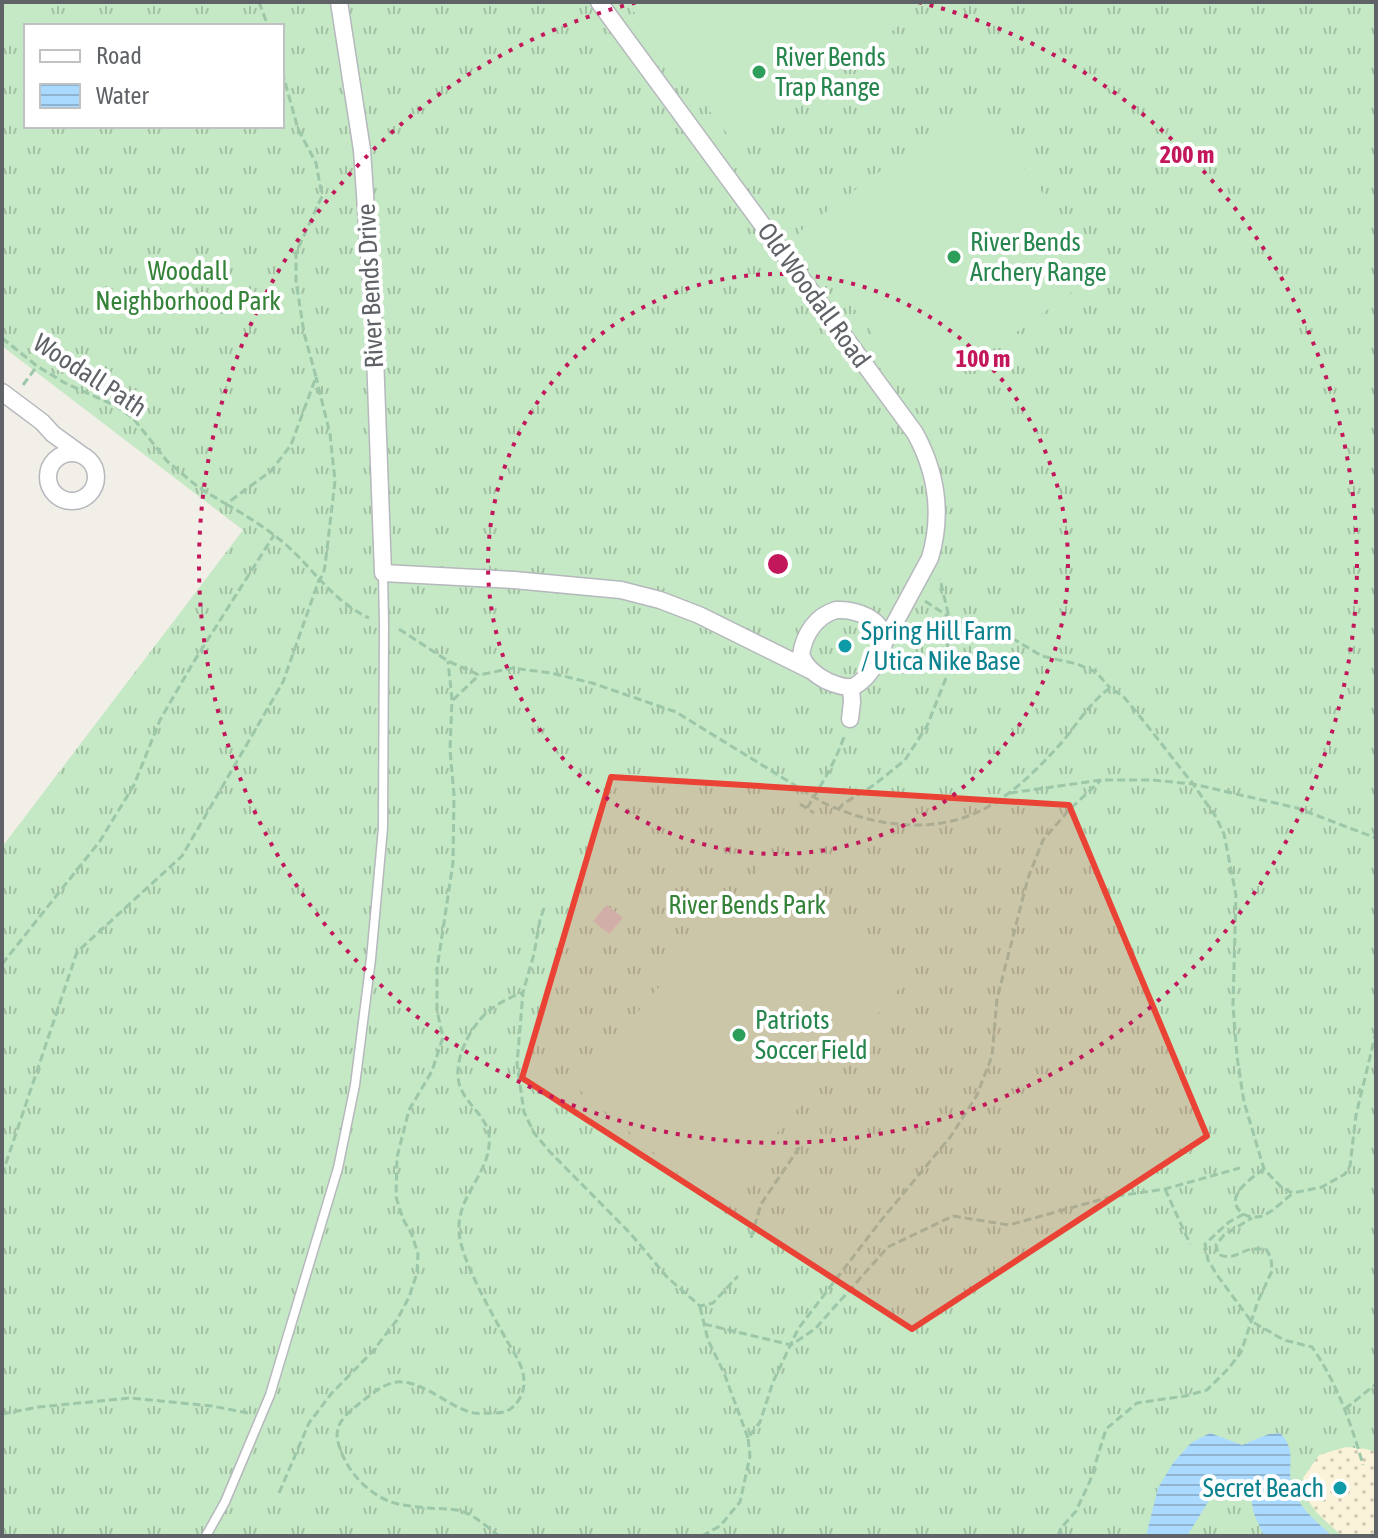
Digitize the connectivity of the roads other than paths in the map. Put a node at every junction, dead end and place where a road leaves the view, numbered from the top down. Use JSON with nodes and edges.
{"nodes":[{"id":1,"x":339,"y":2,"type":"edge"},
{"id":2,"x":599,"y":2,"type":"edge"},
{"id":3,"x":10,"y":392,"type":"edge"},
{"id":4,"x":53,"y":434,"type":"junction"},
{"id":5,"x":85,"y":457,"type":"junction"},
{"id":6,"x":49,"y":472,"type":"junction"},
{"id":7,"x":383,"y":573,"type":"junction"},
{"id":8,"x":899,"y":614,"type":"junction"},
{"id":9,"x":869,"y":618,"type":"junction"},
{"id":10,"x":804,"y":643,"type":"junction"},
{"id":11,"x":884,"y":643,"type":"junction"},
{"id":12,"x":783,"y":657,"type":"junction"},
{"id":13,"x":810,"y":670,"type":"junction"},
{"id":14,"x":851,"y":687,"type":"junction"},
{"id":15,"x":850,"y":719,"type":"road end"},
{"id":16,"x":206,"y":1536,"type":"edge"}],
"edges":[{"from":1,"to":7,"type":"street","name":"River Bends Drive"},
{"from":2,"to":8,"type":"street","name":"Old Woodall Road"},
{"from":3,"to":4,"type":"street"},
{"from":4,"to":5,"type":"street"},
{"from":4,"to":6,"type":"street"},
{"from":5,"to":6,"type":"street"},
{"from":5,"to":6,"type":"street"},
{"from":7,"to":12,"type":"street"},
{"from":7,"to":16,"type":"lane"},
{"from":8,"to":9,"type":"street"},
{"from":8,"to":11,"type":"street","name":"Old Woodall Road"},
{"from":9,"to":10,"type":"street"},
{"from":9,"to":11,"type":"street"},
{"from":10,"to":12,"type":"street"},
{"from":10,"to":13,"type":"street"},
{"from":11,"to":14,"type":"street","name":"Old Woodall Road"},
{"from":12,"to":13,"type":"street"},
{"from":13,"to":14,"type":"street"},
{"from":14,"to":15,"type":"street"}]}
